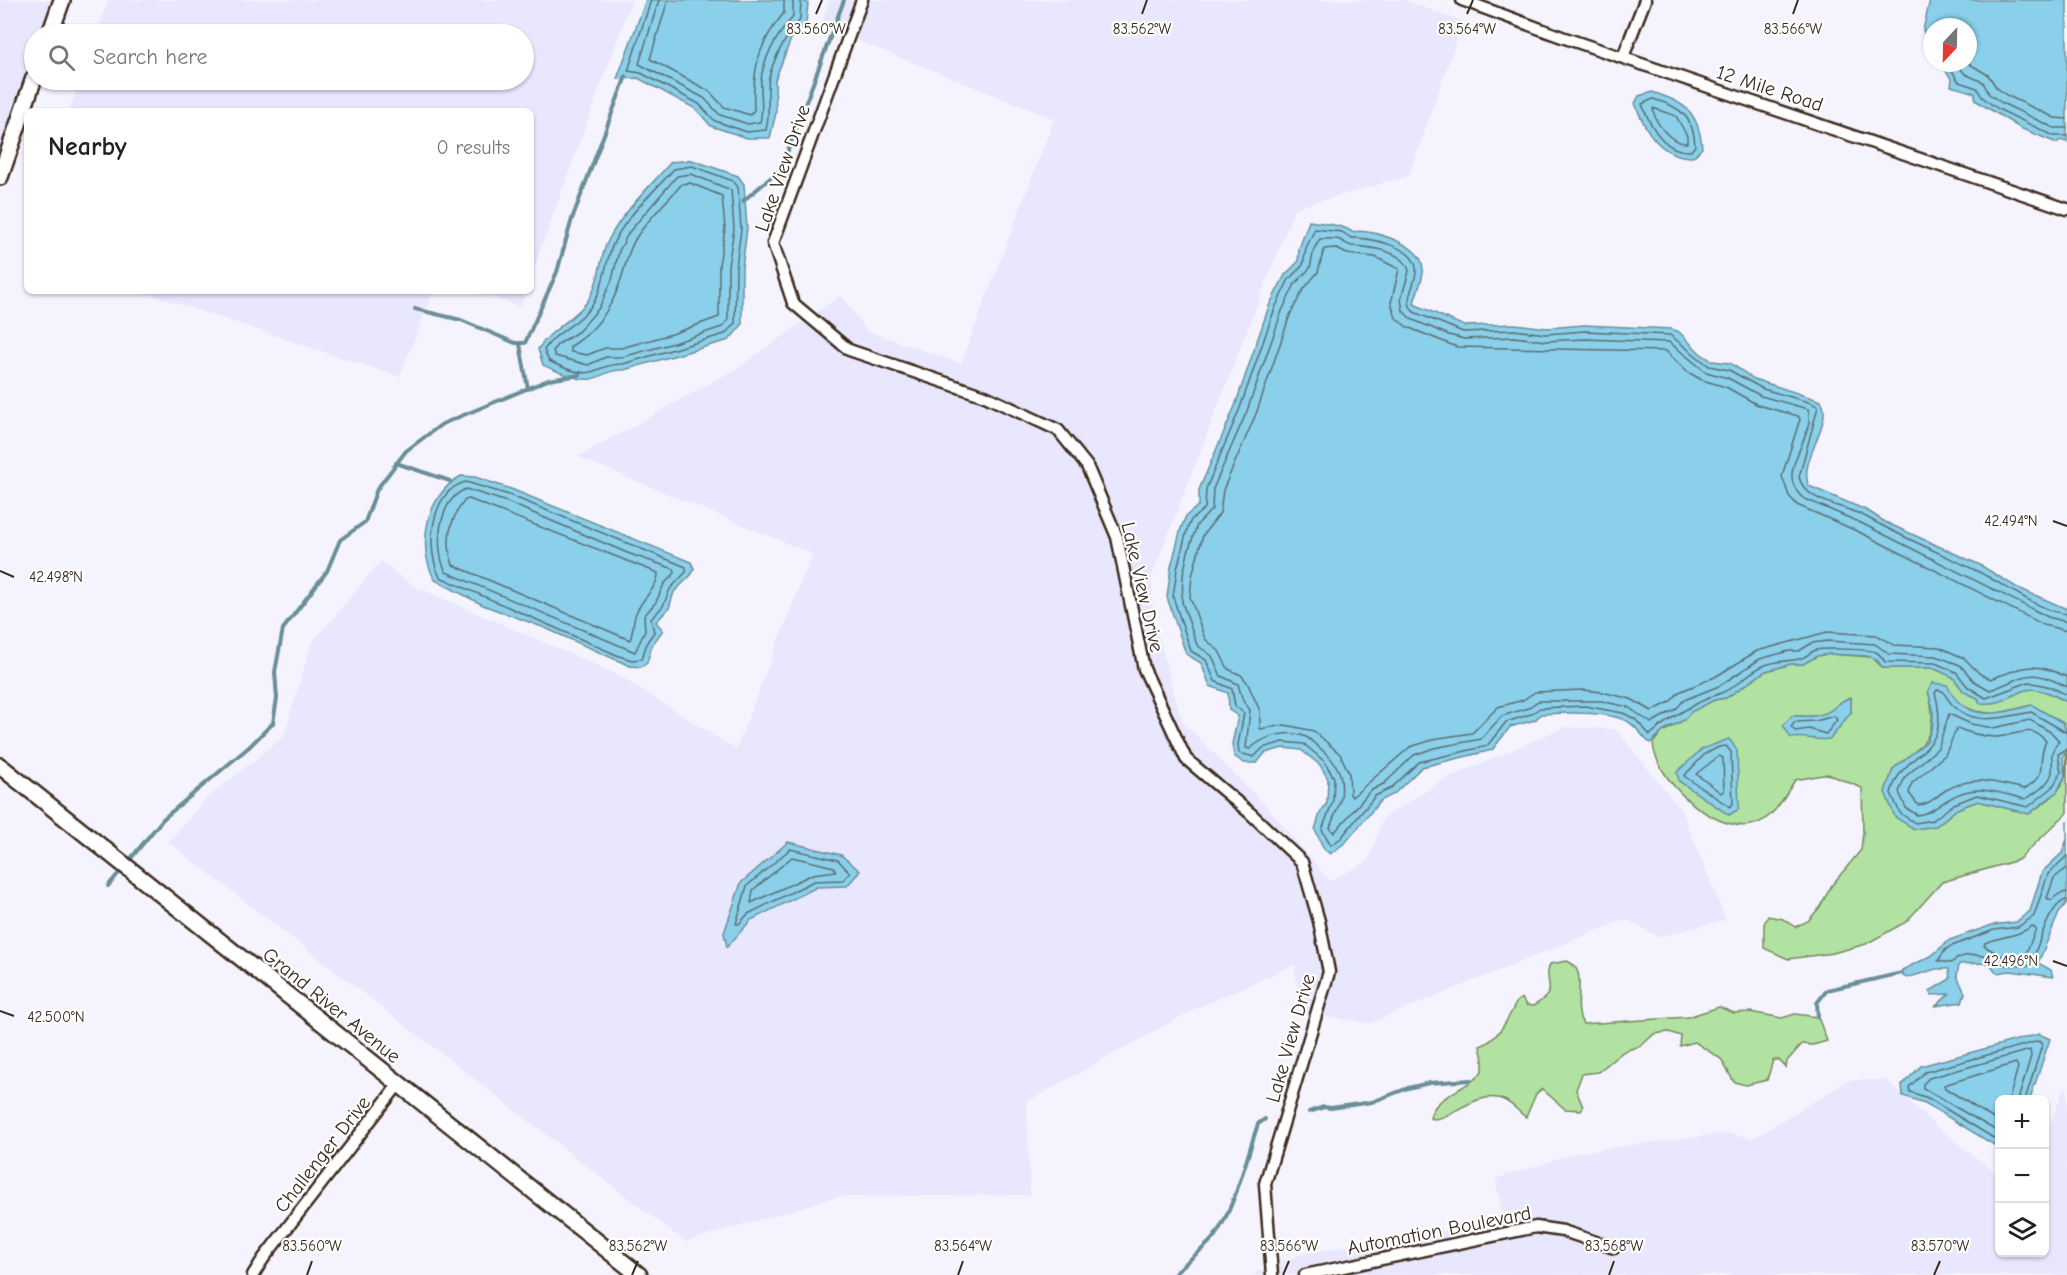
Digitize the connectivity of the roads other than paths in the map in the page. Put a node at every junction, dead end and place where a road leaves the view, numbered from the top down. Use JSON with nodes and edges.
{"nodes":[{"id":1,"x":62,"y":0,"type":"edge"},
{"id":2,"x":862,"y":0,"type":"edge"},
{"id":3,"x":1462,"y":0,"type":"edge"},
{"id":4,"x":1645,"y":0,"type":"edge"},
{"id":5,"x":54,"y":24,"type":"edge"},
{"id":6,"x":1623,"y":57,"type":"junction"},
{"id":7,"x":30,"y":90,"type":"edge"},
{"id":8,"x":0,"y":177,"type":"edge"},
{"id":9,"x":2067,"y":209,"type":"edge"},
{"id":10,"x":0,"y":766,"type":"edge"},
{"id":11,"x":398,"y":1085,"type":"junction"},
{"id":12,"x":1614,"y":1248,"type":"dead end"},
{"id":13,"x":253,"y":1275,"type":"edge"},
{"id":14,"x":639,"y":1275,"type":"edge"},
{"id":15,"x":1272,"y":1275,"type":"edge"},
{"id":16,"x":1305,"y":1275,"type":"edge"}],
"edges":[{"from":1,"to":5,"type":"main road"},
{"from":2,"to":15,"type":"street","name":"Lake View Drive"},
{"from":3,"to":6,"type":"street","name":"12 Mile Road"},
{"from":4,"to":6,"type":"street"},
{"from":6,"to":9,"type":"street","name":"12 Mile Road"},
{"from":7,"to":8,"type":"main road"},
{"from":10,"to":11,"type":"main road","name":"Grand River Avenue"},
{"from":11,"to":13,"type":"street","name":"Challenger Drive"},
{"from":11,"to":14,"type":"main road","name":"Grand River Avenue"},
{"from":12,"to":16,"type":"street","name":"Automation Boulevard"}]}
